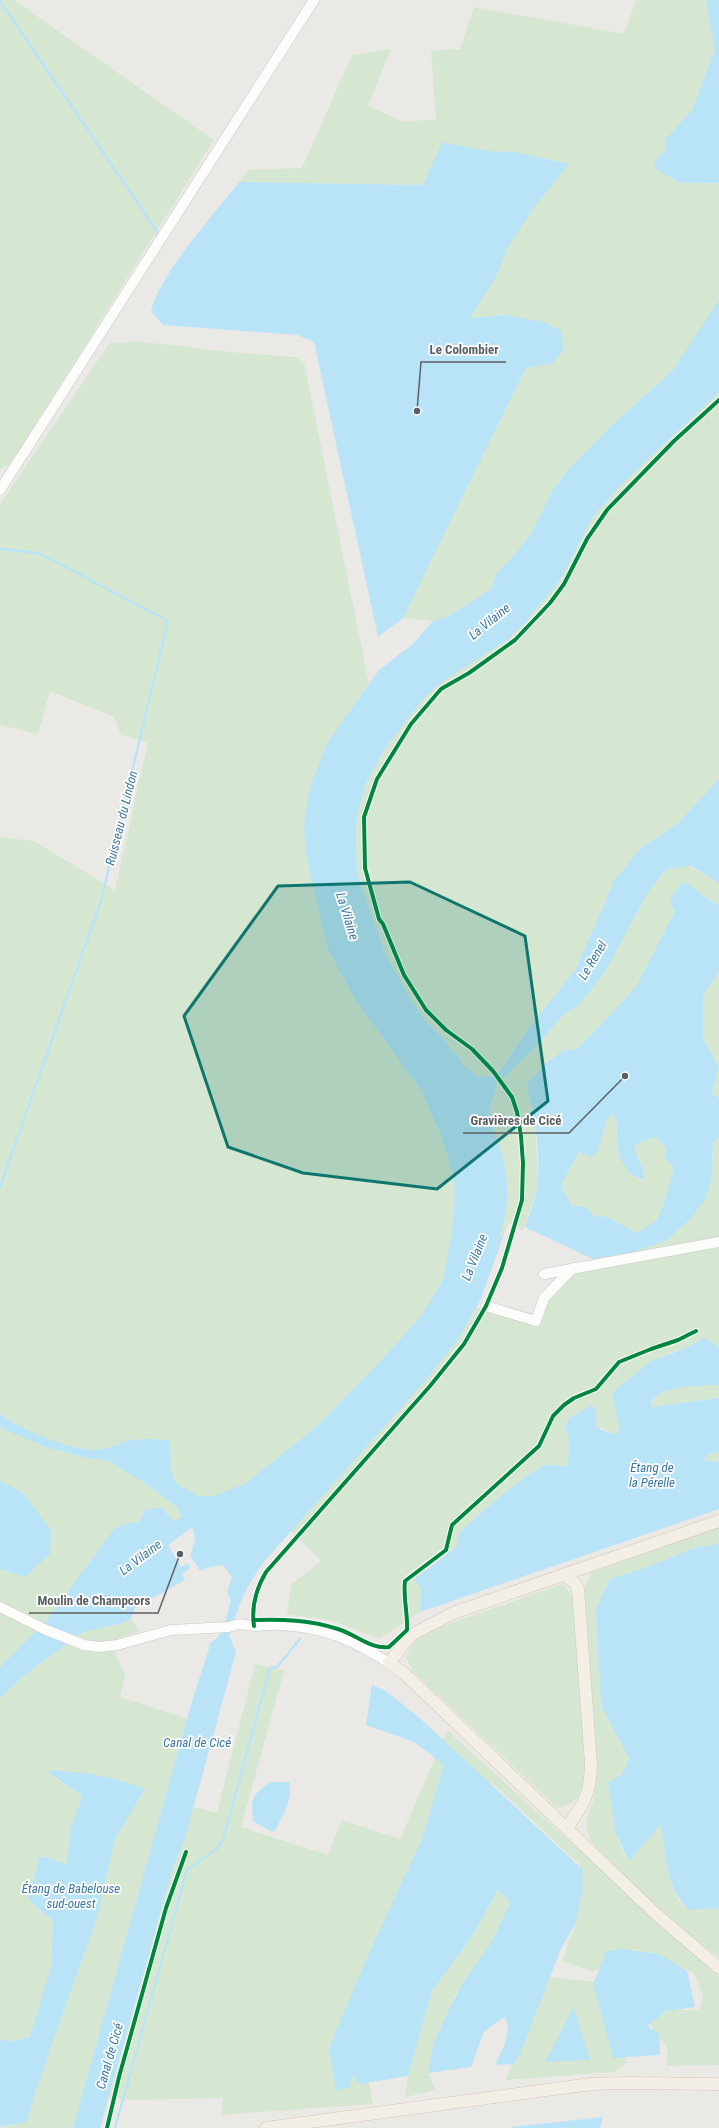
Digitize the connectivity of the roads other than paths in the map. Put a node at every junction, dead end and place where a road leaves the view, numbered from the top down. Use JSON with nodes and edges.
{"nodes":[{"id":1,"x":314,"y":0,"type":"edge"},
{"id":2,"x":0,"y":490,"type":"edge"},
{"id":3,"x":719,"y":1242,"type":"edge"},
{"id":4,"x":573,"y":1268,"type":"junction"},
{"id":5,"x":544,"y":1274,"type":"dead end"},
{"id":6,"x":486,"y":1306,"type":"dead end"},
{"id":7,"x":719,"y":1521,"type":"edge"},
{"id":8,"x":592,"y":1566,"type":"junction"},
{"id":9,"x":564,"y":1575,"type":"junction"},
{"id":10,"x":578,"y":1590,"type":"junction"},
{"id":11,"x":2,"y":1608,"type":"edge"},
{"id":12,"x":388,"y":1663,"type":"junction"},
{"id":13,"x":566,"y":1828,"type":"junction"},
{"id":14,"x":719,"y":1968,"type":"edge"},
{"id":15,"x":719,"y":2085,"type":"edge"},
{"id":16,"x":266,"y":2128,"type":"edge"}],
"edges":[{"from":1,"to":2,"type":"street"},
{"from":3,"to":4,"type":"street"},
{"from":4,"to":5,"type":"street"},
{"from":4,"to":6,"type":"street"},
{"from":7,"to":8,"type":"main road"},
{"from":8,"to":9,"type":"main road"},
{"from":8,"to":10,"type":"main road"},
{"from":9,"to":10,"type":"main road"},
{"from":9,"to":12,"type":"main road"},
{"from":10,"to":13,"type":"main road"},
{"from":11,"to":12,"type":"street"},
{"from":12,"to":13,"type":"main road"},
{"from":13,"to":14,"type":"main road"},
{"from":15,"to":16,"type":"main road"}]}
